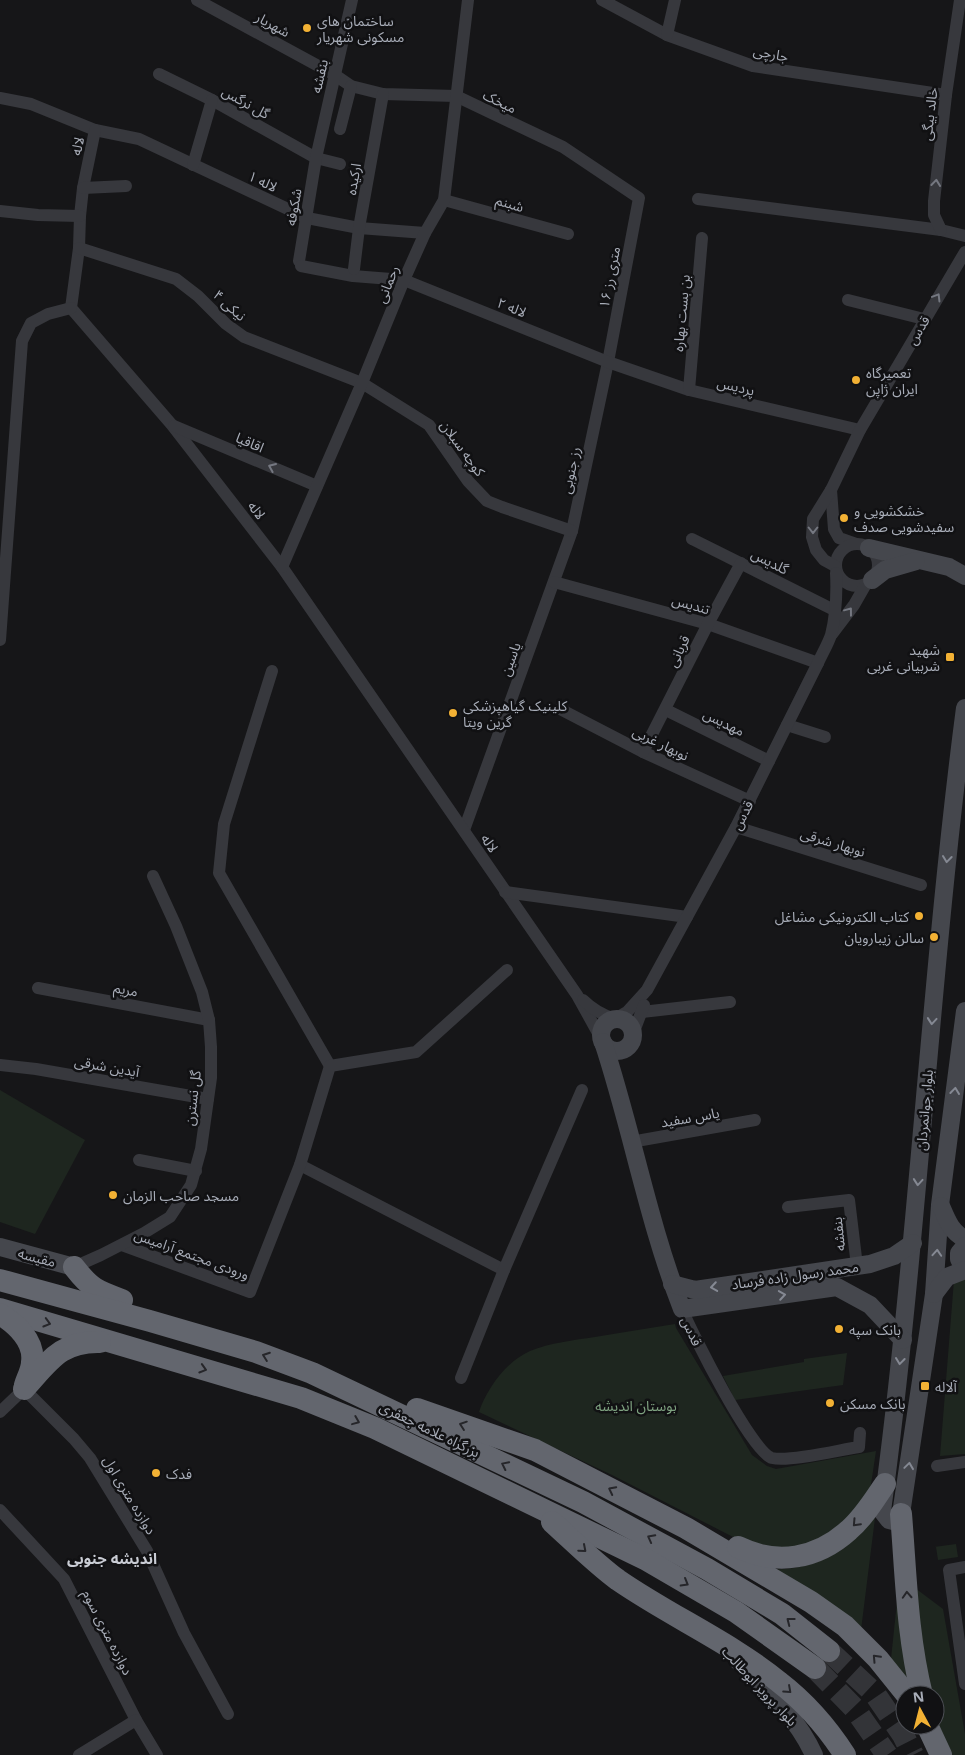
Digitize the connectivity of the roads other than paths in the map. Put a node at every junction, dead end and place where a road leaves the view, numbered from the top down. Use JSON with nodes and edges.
{"nodes":[{"id":1,"x":197,"y":0,"type":"edge"},
{"id":2,"x":352,"y":0,"type":"edge"},
{"id":3,"x":468,"y":0,"type":"edge"},
{"id":4,"x":602,"y":0,"type":"edge"},
{"id":5,"x":675,"y":0,"type":"edge"},
{"id":6,"x":960,"y":0,"type":"edge"},
{"id":7,"x":667,"y":34,"type":"junction"},
{"id":8,"x":159,"y":74,"type":"dead end"},
{"id":9,"x":334,"y":75,"type":"junction"},
{"id":10,"x":351,"y":86,"type":"junction"},
{"id":11,"x":383,"y":94,"type":"junction"},
{"id":12,"x":946,"y":95,"type":"junction"},
{"id":13,"x":456,"y":96,"type":"junction"},
{"id":14,"x":0,"y":98,"type":"edge"},
{"id":15,"x":212,"y":100,"type":"junction"},
{"id":16,"x":340,"y":129,"type":"dead end"},
{"id":17,"x":96,"y":130,"type":"junction"},
{"id":18,"x":316,"y":158,"type":"junction"},
{"id":19,"x":340,"y":164,"type":"dead end"},
{"id":20,"x":192,"y":165,"type":"junction"},
{"id":21,"x":126,"y":186,"type":"dead end"},
{"id":22,"x":83,"y":188,"type":"junction"},
{"id":23,"x":639,"y":198,"type":"joint"},
{"id":24,"x":698,"y":199,"type":"dead end"},
{"id":25,"x":444,"y":200,"type":"junction"},
{"id":26,"x":0,"y":210,"type":"edge"},
{"id":27,"x":80,"y":216,"type":"junction"},
{"id":28,"x":307,"y":218,"type":"junction"},
{"id":29,"x":359,"y":228,"type":"junction"},
{"id":30,"x":941,"y":230,"type":"junction"},
{"id":31,"x":425,"y":233,"type":"junction"},
{"id":32,"x":568,"y":234,"type":"dead end"},
{"id":33,"x":965,"y":236,"type":"edge"},
{"id":34,"x":702,"y":238,"type":"dead end"},
{"id":35,"x":80,"y":248,"type":"junction"},
{"id":36,"x":965,"y":252,"type":"edge"},
{"id":37,"x":300,"y":263,"type":"joint"},
{"id":38,"x":354,"y":268,"type":"dead end"},
{"id":39,"x":404,"y":280,"type":"junction"},
{"id":40,"x":848,"y":300,"type":"dead end"},
{"id":41,"x":71,"y":308,"type":"junction"},
{"id":42,"x":924,"y":319,"type":"junction"},
{"id":43,"x":608,"y":362,"type":"junction"},
{"id":44,"x":362,"y":383,"type":"junction"},
{"id":45,"x":689,"y":390,"type":"junction"},
{"id":46,"x":172,"y":425,"type":"junction"},
{"id":47,"x":860,"y":430,"type":"junction"},
{"id":48,"x":317,"y":486,"type":"junction"},
{"id":49,"x":831,"y":490,"type":"junction"},
{"id":50,"x":572,"y":530,"type":"junction"},
{"id":51,"x":692,"y":539,"type":"dead end"},
{"id":52,"x":863,"y":546,"type":"junction"},
{"id":53,"x":922,"y":560,"type":"junction"},
{"id":54,"x":741,"y":563,"type":"junction"},
{"id":55,"x":957,"y":564,"type":"edge"},
{"id":56,"x":282,"y":567,"type":"junction"},
{"id":57,"x":836,"y":569,"type":"junction"},
{"id":58,"x":965,"y":576,"type":"edge"},
{"id":59,"x":554,"y":582,"type":"junction"},
{"id":60,"x":869,"y":582,"type":"junction"},
{"id":61,"x":834,"y":610,"type":"junction"},
{"id":62,"x":708,"y":624,"type":"junction"},
{"id":63,"x":0,"y":636,"type":"edge"},
{"id":64,"x":830,"y":636,"type":"junction"},
{"id":65,"x":0,"y":640,"type":"edge"},
{"id":66,"x":818,"y":663,"type":"junction"},
{"id":67,"x":272,"y":671,"type":"dead end"},
{"id":68,"x":965,"y":708,"type":"edge"},
{"id":69,"x":560,"y":709,"type":"dead end"},
{"id":70,"x":666,"y":710,"type":"junction"},
{"id":71,"x":787,"y":725,"type":"junction"},
{"id":72,"x":825,"y":737,"type":"dead end"},
{"id":73,"x":643,"y":752,"type":"junction"},
{"id":74,"x":769,"y":761,"type":"junction"},
{"id":75,"x":962,"y":765,"type":"edge"},
{"id":76,"x":750,"y":801,"type":"junction"},
{"id":77,"x":965,"y":810,"type":"edge"},
{"id":78,"x":736,"y":827,"type":"junction"},
{"id":79,"x":951,"y":829,"type":"junction"},
{"id":80,"x":464,"y":830,"type":"junction"},
{"id":81,"x":153,"y":876,"type":"dead end"},
{"id":82,"x":921,"y":885,"type":"dead end"},
{"id":83,"x":506,"y":892,"type":"junction"},
{"id":84,"x":687,"y":917,"type":"junction"},
{"id":85,"x":507,"y":970,"type":"dead end"},
{"id":86,"x":38,"y":988,"type":"dead end"},
{"id":87,"x":648,"y":990,"type":"junction"},
{"id":88,"x":577,"y":995,"type":"junction"},
{"id":89,"x":730,"y":1002,"type":"dead end"},
{"id":90,"x":965,"y":1011,"type":"edge"},
{"id":91,"x":642,"y":1012,"type":"junction"},
{"id":92,"x":615,"y":1019,"type":"junction"},
{"id":93,"x":209,"y":1020,"type":"junction"},
{"id":94,"x":631,"y":1039,"type":"junction"},
{"id":95,"x":603,"y":1042,"type":"junction"},
{"id":96,"x":0,"y":1065,"type":"edge"},
{"id":97,"x":330,"y":1066,"type":"junction"},
{"id":98,"x":619,"y":1089,"type":"junction"},
{"id":99,"x":582,"y":1090,"type":"dead end"},
{"id":100,"x":208,"y":1100,"type":"junction"},
{"id":101,"x":755,"y":1120,"type":"dead end"},
{"id":102,"x":631,"y":1142,"type":"junction"},
{"id":103,"x":139,"y":1160,"type":"dead end"},
{"id":104,"x":300,"y":1165,"type":"junction"},
{"id":105,"x":196,"y":1170,"type":"junction"},
{"id":106,"x":940,"y":1205,"type":"junction"},
{"id":107,"x":788,"y":1207,"type":"dead end"},
{"id":108,"x":965,"y":1239,"type":"edge"},
{"id":109,"x":913,"y":1243,"type":"junction"},
{"id":110,"x":122,"y":1244,"type":"junction"},
{"id":111,"x":965,"y":1246,"type":"edge"},
{"id":112,"x":0,"y":1247,"type":"edge"},
{"id":113,"x":857,"y":1266,"type":"junction"},
{"id":114,"x":965,"y":1266,"type":"edge"},
{"id":115,"x":74,"y":1267,"type":"junction"},
{"id":116,"x":504,"y":1270,"type":"junction"},
{"id":117,"x":965,"y":1270,"type":"edge"},
{"id":118,"x":0,"y":1280,"type":"edge"},
{"id":119,"x":672,"y":1284,"type":"junction"},
{"id":120,"x":934,"y":1294,"type":"junction"},
{"id":121,"x":0,"y":1309,"type":"edge"},
{"id":122,"x":682,"y":1309,"type":"junction"},
{"id":123,"x":0,"y":1314,"type":"edge"},
{"id":124,"x":150,"y":1321,"type":"junction"},
{"id":125,"x":903,"y":1340,"type":"junction"},
{"id":126,"x":112,"y":1342,"type":"junction"},
{"id":127,"x":312,"y":1373,"type":"junction"},
{"id":128,"x":461,"y":1378,"type":"dead end"},
{"id":129,"x":24,"y":1389,"type":"junction"},
{"id":130,"x":0,"y":1412,"type":"edge"},
{"id":131,"x":860,"y":1433,"type":"dead end"},
{"id":132,"x":965,"y":1462,"type":"edge"},
{"id":133,"x":937,"y":1466,"type":"dead end"},
{"id":134,"x":885,"y":1484,"type":"junction"},
{"id":135,"x":533,"y":1505,"type":"junction"},
{"id":136,"x":0,"y":1510,"type":"edge"},
{"id":137,"x":892,"y":1512,"type":"junction"},
{"id":138,"x":686,"y":1528,"type":"junction"},
{"id":139,"x":965,"y":1567,"type":"edge"},
{"id":140,"x":720,"y":1643,"type":"junction"},
{"id":141,"x":829,"y":1651,"type":"tunnel mouth"},
{"id":142,"x":815,"y":1668,"type":"tunnel mouth"},
{"id":143,"x":965,"y":1683,"type":"edge"},
{"id":144,"x":900,"y":1685,"type":"edge"},
{"id":145,"x":919,"y":1685,"type":"edge"},
{"id":146,"x":228,"y":1714,"type":"dead end"},
{"id":147,"x":136,"y":1720,"type":"junction"},
{"id":148,"x":933,"y":1735,"type":"edge"},
{"id":149,"x":78,"y":1755,"type":"edge"},
{"id":150,"x":157,"y":1755,"type":"edge"},
{"id":151,"x":814,"y":1755,"type":"edge"},
{"id":152,"x":845,"y":1755,"type":"edge"},
{"id":153,"x":942,"y":1755,"type":"edge"}],
"edges":[{"from":1,"to":9,"type":"street","name":"شهریار"},
{"from":2,"to":9,"type":"street","name":"بنفشه"},
{"from":3,"to":13,"type":"street","name":"رحمانی"},
{"from":4,"to":7,"type":"street","name":"جارچی"},
{"from":5,"to":7,"type":"street"},
{"from":6,"to":12,"type":"street","name":"خالد بیگی"},
{"from":7,"to":12,"type":"street","name":"جارچی"},
{"from":8,"to":15,"type":"street","name":"گل نرگس"},
{"from":9,"to":10,"type":"street","name":"میخک"},
{"from":9,"to":18,"type":"street","name":"بنفشه"},
{"from":10,"to":11,"type":"street","name":"میخک"},
{"from":10,"to":16,"type":"street"},
{"from":11,"to":13,"type":"street","name":"میخک"},
{"from":11,"to":29,"type":"street","name":"ارکیده"},
{"from":30,"to":12,"type":"street","name":"خالد بیگی","one_way":true},
{"from":13,"to":23,"type":"street","name":"میخک"},
{"from":13,"to":25,"type":"street","name":"رحمانی"},
{"from":14,"to":17,"type":"street","name":"لاله ۱"},
{"from":15,"to":18,"type":"street","name":"گل نرگس"},
{"from":15,"to":20,"type":"street"},
{"from":17,"to":20,"type":"street","name":"لاله ۱"},
{"from":17,"to":22,"type":"street","name":"لاله"},
{"from":18,"to":19,"type":"street","name":"گل نرگس"},
{"from":18,"to":28,"type":"street","name":"شکوفه"},
{"from":20,"to":28,"type":"street","name":"لاله ۱"},
{"from":21,"to":22,"type":"street"},
{"from":22,"to":27,"type":"street","name":"لاله"},
{"from":23,"to":43,"type":"street","name":"۱۶ متری رز"},
{"from":24,"to":30,"type":"street"},
{"from":25,"to":31,"type":"street","name":"رحمانی"},
{"from":25,"to":32,"type":"street","name":"شبنم"},
{"from":26,"to":27,"type":"street"},
{"from":27,"to":35,"type":"street","name":"لاله"},
{"from":28,"to":29,"type":"street","name":"لاله ۱"},
{"from":28,"to":37,"type":"street","name":"شکوفه"},
{"from":29,"to":31,"type":"street","name":"لاله ۱"},
{"from":29,"to":38,"type":"street","name":"ارکیده"},
{"from":30,"to":33,"type":"street"},
{"from":31,"to":39,"type":"street","name":"رحمانی"},
{"from":34,"to":45,"type":"street","name":"بن بست بهاره"},
{"from":35,"to":41,"type":"street","name":"لاله"},
{"from":35,"to":44,"type":"street","name":"نیکی ۴"},
{"from":42,"to":36,"type":"street","name":"قدس","one_way":true},
{"from":37,"to":39,"type":"street","name":"لاله ۲"},
{"from":39,"to":43,"type":"street","name":"لاله ۲"},
{"from":39,"to":44,"type":"street","name":"رحمانی"},
{"from":40,"to":42,"type":"street"},
{"from":41,"to":46,"type":"street","name":"لاله"},
{"from":41,"to":63,"type":"street"},
{"from":42,"to":47,"type":"street","name":"قدس"},
{"from":43,"to":45,"type":"street","name":"پردیس"},
{"from":43,"to":50,"type":"street","name":"رز جنوبی"},
{"from":44,"to":48,"type":"street","name":"رحمانی"},
{"from":44,"to":50,"type":"street","name":"کوچه سبلان"},
{"from":45,"to":47,"type":"street","name":"پردیس"},
{"from":48,"to":46,"type":"street","name":"اقاقیا","one_way":true},
{"from":46,"to":56,"type":"street","name":"لاله"},
{"from":47,"to":49,"type":"street","name":"قدس"},
{"from":48,"to":56,"type":"street","name":"رحمانی"},
{"from":49,"to":52,"type":"street"},
{"from":49,"to":57,"type":"street","name":"قدس","one_way":true},
{"from":50,"to":59,"type":"street","name":"رز جنوبی"},
{"from":51,"to":54,"type":"street","name":"گلدیس"},
{"from":52,"to":53,"type":"main road"},
{"from":52,"to":57,"type":"street"},
{"from":52,"to":60,"type":"street"},
{"from":53,"to":55,"type":"main road"},
{"from":53,"to":60,"type":"main road"},
{"from":54,"to":61,"type":"street","name":"گلدیس"},
{"from":54,"to":62,"type":"street","name":"قربانی"},
{"from":55,"to":58,"type":"main road"},
{"from":56,"to":80,"type":"street","name":"لاله"},
{"from":57,"to":60,"type":"street"},
{"from":57,"to":61,"type":"street","name":"قدس"},
{"from":59,"to":62,"type":"street","name":"تندیس"},
{"from":59,"to":80,"type":"street","name":"یاسین"},
{"from":64,"to":60,"type":"street","name":"قدس","one_way":true},
{"from":61,"to":64,"type":"street","name":"قدس"},
{"from":62,"to":66,"type":"street","name":"تندیس"},
{"from":62,"to":70,"type":"street","name":"قربانی"},
{"from":63,"to":65,"type":"street"},
{"from":64,"to":66,"type":"street","name":"قدس"},
{"from":66,"to":71,"type":"street","name":"قدس"},
{"from":67,"to":97,"type":"street"},
{"from":68,"to":75,"type":"main road","name":"بلوار جوانمردان"},
{"from":69,"to":73,"type":"street","name":"نوبهار غربی"},
{"from":70,"to":73,"type":"street","name":"قربانی"},
{"from":70,"to":74,"type":"street","name":"مهدیس"},
{"from":71,"to":72,"type":"street"},
{"from":71,"to":74,"type":"street","name":"قدس"},
{"from":73,"to":76,"type":"street","name":"نوبهار غربی"},
{"from":74,"to":76,"type":"street","name":"قدس"},
{"from":75,"to":79,"type":"main road","name":"بلوار جوانمردان"},
{"from":76,"to":78,"type":"street","name":"قدس"},
{"from":77,"to":79,"type":"main road"},
{"from":78,"to":82,"type":"street","name":"نوبهار شرقی"},
{"from":78,"to":84,"type":"street","name":"قدس"},
{"from":79,"to":109,"type":"main road","name":"بلوار جوانمردان","one_way":true},
{"from":80,"to":83,"type":"street","name":"لاله"},
{"from":81,"to":93,"type":"street","name":"گل نسترن"},
{"from":83,"to":84,"type":"street"},
{"from":83,"to":88,"type":"street","name":"لاله"},
{"from":84,"to":87,"type":"street","name":"قدس"},
{"from":85,"to":97,"type":"street"},
{"from":86,"to":93,"type":"street","name":"مریم"},
{"from":87,"to":91,"type":"street","name":"قدس"},
{"from":87,"to":92,"type":"street","name":"قدس"},
{"from":88,"to":92,"type":"street"},
{"from":88,"to":95,"type":"street","name":"لاله"},
{"from":89,"to":91,"type":"street"},
{"from":106,"to":90,"type":"main road","name":"بلوار جوانمردان","one_way":true},
{"from":91,"to":94,"type":"street","name":"قدس"},
{"from":92,"to":94,"type":"main road"},
{"from":92,"to":95,"type":"main road"},
{"from":93,"to":100,"type":"street","name":"گل نسترن"},
{"from":94,"to":95,"type":"main road"},
{"from":94,"to":98,"type":"main road"},
{"from":95,"to":98,"type":"main road","name":"قدس"},
{"from":96,"to":100,"type":"street","name":"آیدین شرقی"},
{"from":97,"to":104,"type":"street"},
{"from":98,"to":102,"type":"main road","name":"قدس"},
{"from":99,"to":116,"type":"street"},
{"from":100,"to":105,"type":"street","name":"گل نسترن"},
{"from":101,"to":102,"type":"street","name":"یاس سفید"},
{"from":102,"to":119,"type":"main road","name":"قدس"},
{"from":103,"to":105,"type":"street"},
{"from":104,"to":110,"type":"street","name":"ورودی مجتمع آرامیس"},
{"from":104,"to":116,"type":"street"},
{"from":105,"to":110,"type":"street","name":"گل نسترن"},
{"from":106,"to":108,"type":"main road"},
{"from":120,"to":106,"type":"main road","name":"بلوار جوانمردان","one_way":true},
{"from":107,"to":113,"type":"street","name":"بنفشه"},
{"from":109,"to":113,"type":"main road","name":"محمد رسول زاده فرساد"},
{"from":109,"to":125,"type":"main road","name":"بلوار جوانمردان"},
{"from":110,"to":115,"type":"street","name":"گل نسترن"},
{"from":111,"to":114,"type":"main road"},
{"from":112,"to":115,"type":"main road","name":"مقیسه"},
{"from":113,"to":119,"type":"main road","name":"محمد رسول زاده فرساد","one_way":true},
{"from":115,"to":124,"type":"highway"},
{"from":116,"to":128,"type":"street"},
{"from":117,"to":120,"type":"main road"},
{"from":118,"to":124,"type":"highway","name":"بزرگراه علامه جعفری"},
{"from":119,"to":122,"type":"main road","name":"قدس"},
{"from":137,"to":120,"type":"main road","name":"بلوار جوانمردان","one_way":true},
{"from":121,"to":126,"type":"highway","name":"بزرگراه علامه جعفری","one_way":true},
{"from":122,"to":125,"type":"main road","name":"محمد رسول زاده فرساد","one_way":true},
{"from":122,"to":131,"type":"street","name":"قدس"},
{"from":123,"to":129,"type":"highway"},
{"from":127,"to":124,"type":"highway","name":"بزرگراه علامه جعفری","one_way":true},
{"from":125,"to":134,"type":"main road","name":"بلوار جوانمردان","one_way":true},
{"from":126,"to":129,"type":"highway"},
{"from":126,"to":135,"type":"highway","name":"بزرگراه علامه جعفری","one_way":true},
{"from":138,"to":127,"type":"highway","one_way":true},
{"from":141,"to":127,"type":"highway","name":"بزرگراه علامه جعفری","one_way":true},
{"from":129,"to":130,"type":"street"},
{"from":129,"to":146,"type":"street","name":"دوازده متری اول"},
{"from":132,"to":133,"type":"street"},
{"from":134,"to":137,"type":"main road","name":"بلوار جوانمردان"},
{"from":134,"to":138,"type":"highway","one_way":true},
{"from":135,"to":140,"type":"highway","one_way":true},
{"from":135,"to":142,"type":"highway","name":"بزرگراه علامه جعفری","one_way":true},
{"from":136,"to":147,"type":"street","name":"دوازده متری سوم"},
{"from":145,"to":137,"type":"highway","one_way":true},
{"from":144,"to":138,"type":"highway","one_way":true},
{"from":139,"to":143,"type":"street"},
{"from":140,"to":151,"type":"main road","name":"بلوار پرویز ابوطالب"},
{"from":140,"to":152,"type":"highway","one_way":true},
{"from":147,"to":149,"type":"street"},
{"from":147,"to":150,"type":"street","name":"دوازده متری سوم"},
{"from":148,"to":153,"type":"highway"}]}
